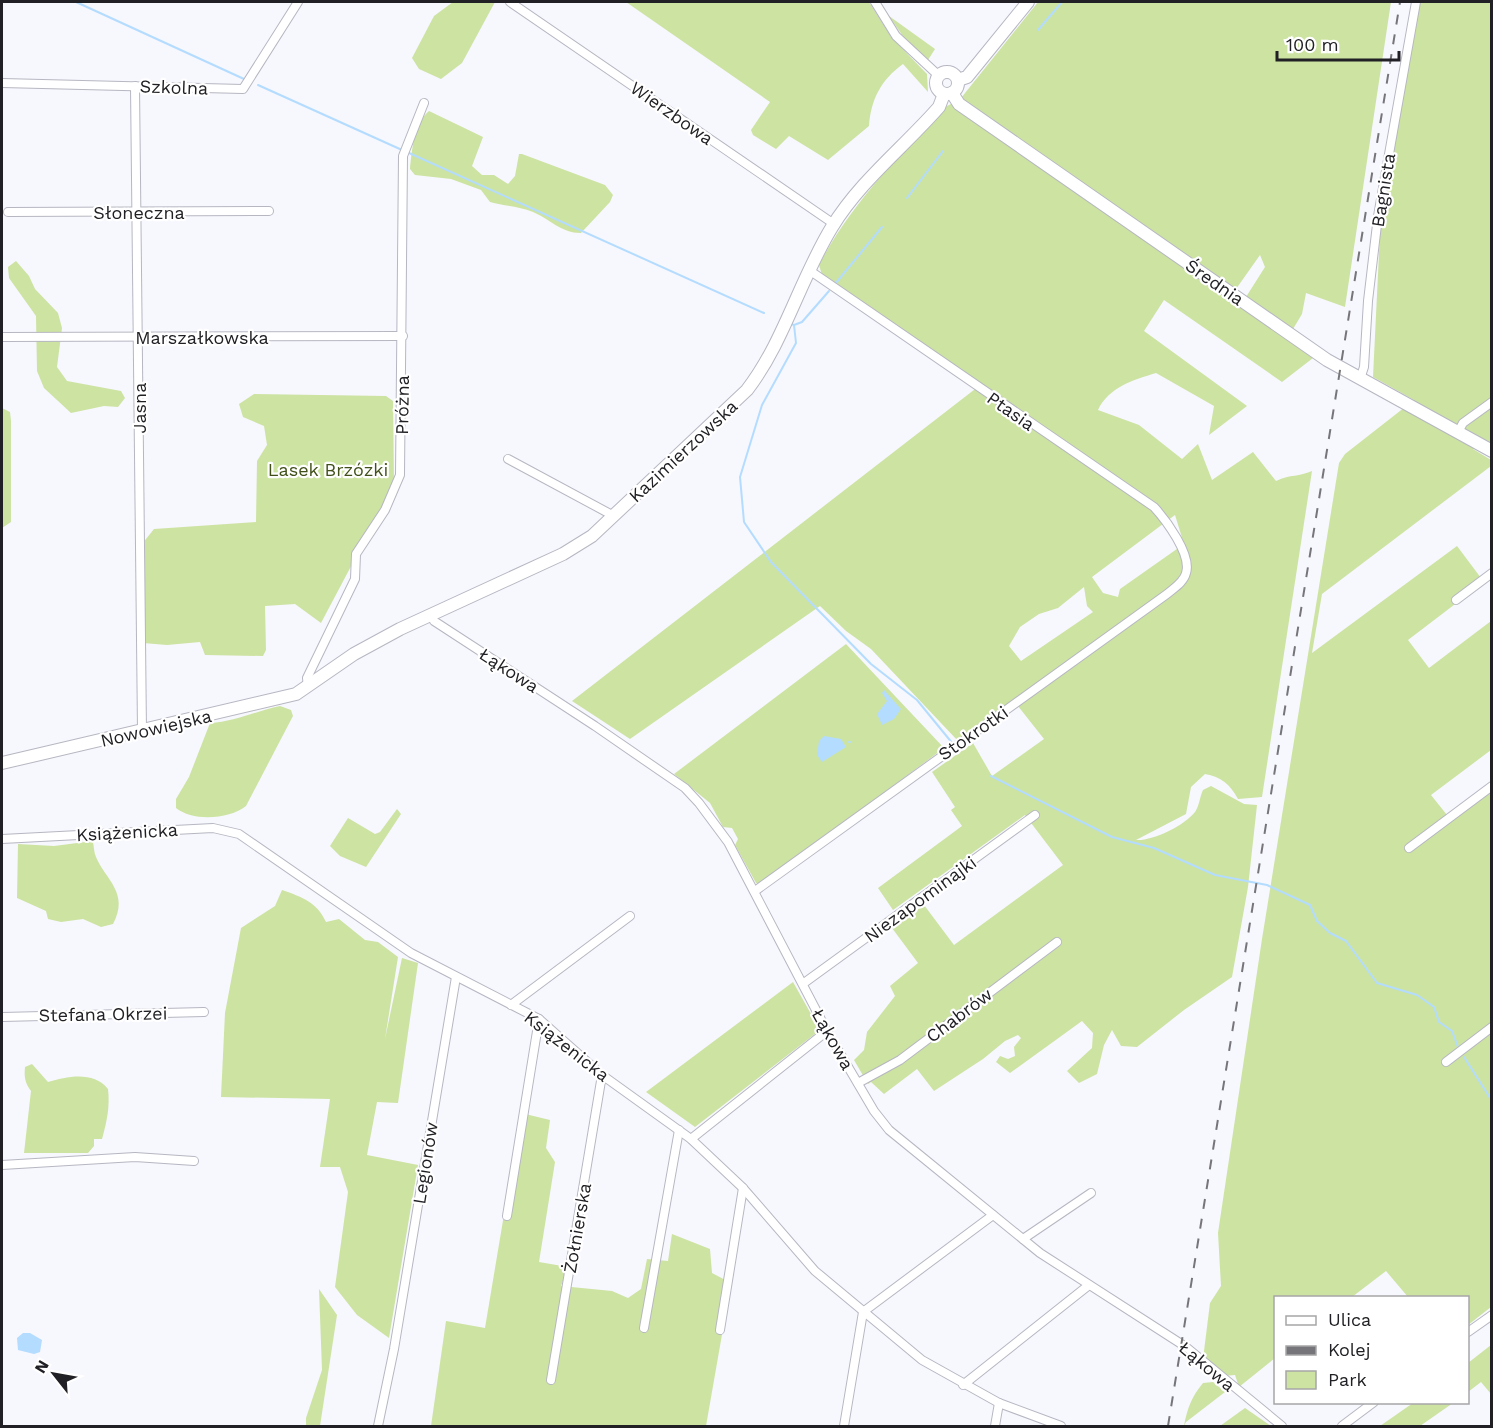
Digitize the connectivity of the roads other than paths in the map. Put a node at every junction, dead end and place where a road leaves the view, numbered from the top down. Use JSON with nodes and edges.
{"nodes":[{"id":1,"x":298,"y":2,"type":"edge"},
{"id":2,"x":510,"y":2,"type":"edge"},
{"id":3,"x":875,"y":2,"type":"edge"},
{"id":4,"x":1028,"y":2,"type":"edge"},
{"id":5,"x":1416,"y":2,"type":"edge"},
{"id":6,"x":938,"y":75,"type":"junction"},
{"id":7,"x":958,"y":80,"type":"junction"},
{"id":8,"x":2,"y":83,"type":"edge"},
{"id":9,"x":135,"y":86,"type":"junction"},
{"id":10,"x":948,"y":94,"type":"junction"},
{"id":11,"x":424,"y":103,"type":"dead end"},
{"id":12,"x":8,"y":212,"type":"dead end"},
{"id":13,"x":136,"y":212,"type":"junction"},
{"id":14,"x":269,"y":212,"type":"dead end"},
{"id":15,"x":834,"y":224,"type":"junction"},
{"id":16,"x":808,"y":270,"type":"junction"},
{"id":17,"x":403,"y":336,"type":"junction"},
{"id":18,"x":2,"y":337,"type":"edge"},
{"id":19,"x":138,"y":337,"type":"junction"},
{"id":20,"x":1360,"y":378,"type":"junction"},
{"id":21,"x":1491,"y":402,"type":"edge"},
{"id":22,"x":1458,"y":432,"type":"junction"},
{"id":23,"x":1491,"y":451,"type":"edge"},
{"id":24,"x":508,"y":459,"type":"dead end"},
{"id":25,"x":614,"y":516,"type":"junction"},
{"id":26,"x":1187,"y":571,"type":"joint"},
{"id":27,"x":1491,"y":573,"type":"edge"},
{"id":28,"x":1456,"y":600,"type":"dead end"},
{"id":29,"x":431,"y":615,"type":"junction"},
{"id":30,"x":308,"y":687,"type":"junction"},
{"id":31,"x":142,"y":731,"type":"junction"},
{"id":32,"x":2,"y":763,"type":"edge"},
{"id":33,"x":1491,"y":786,"type":"edge"},
{"id":34,"x":1035,"y":815,"type":"dead end"},
{"id":35,"x":2,"y":838,"type":"edge"},
{"id":36,"x":1409,"y":848,"type":"dead end"},
{"id":37,"x":755,"y":891,"type":"junction"},
{"id":38,"x":630,"y":916,"type":"dead end"},
{"id":39,"x":1057,"y":942,"type":"dead end"},
{"id":40,"x":456,"y":977,"type":"junction"},
{"id":41,"x":804,"y":983,"type":"junction"},
{"id":42,"x":511,"y":1005,"type":"junction"},
{"id":43,"x":204,"y":1012,"type":"dead end"},
{"id":44,"x":2,"y":1017,"type":"edge"},
{"id":45,"x":539,"y":1019,"type":"junction"},
{"id":46,"x":1491,"y":1027,"type":"edge"},
{"id":47,"x":827,"y":1031,"type":"junction"},
{"id":48,"x":1446,"y":1062,"type":"dead end"},
{"id":49,"x":602,"y":1075,"type":"junction"},
{"id":50,"x":858,"y":1083,"type":"junction"},
{"id":51,"x":679,"y":1130,"type":"junction"},
{"id":52,"x":691,"y":1139,"type":"junction"},
{"id":53,"x":194,"y":1161,"type":"dead end"},
{"id":54,"x":2,"y":1165,"type":"edge"},
{"id":55,"x":743,"y":1188,"type":"junction"},
{"id":56,"x":1091,"y":1193,"type":"dead end"},
{"id":57,"x":993,"y":1215,"type":"junction"},
{"id":58,"x":507,"y":1216,"type":"dead end"},
{"id":59,"x":1023,"y":1239,"type":"junction"},
{"id":60,"x":1089,"y":1285,"type":"junction"},
{"id":61,"x":863,"y":1312,"type":"junction"},
{"id":62,"x":1491,"y":1315,"type":"edge"},
{"id":63,"x":644,"y":1328,"type":"dead end"},
{"id":64,"x":720,"y":1330,"type":"dead end"},
{"id":65,"x":1469,"y":1331,"type":"edge"},
{"id":66,"x":551,"y":1380,"type":"dead end"},
{"id":67,"x":963,"y":1384,"type":"junction"},
{"id":68,"x":999,"y":1403,"type":"junction"},
{"id":69,"x":1371,"y":1404,"type":"edge"},
{"id":70,"x":378,"y":1426,"type":"edge"},
{"id":71,"x":844,"y":1426,"type":"edge"},
{"id":72,"x":995,"y":1426,"type":"edge"},
{"id":73,"x":1061,"y":1426,"type":"edge"},
{"id":74,"x":1282,"y":1426,"type":"edge"},
{"id":75,"x":1342,"y":1426,"type":"edge"}],
"edges":[{"from":1,"to":9,"type":"street","name":"Szkolna"},
{"from":2,"to":15,"type":"street","name":"Wierzbowa"},
{"from":3,"to":6,"type":"street"},
{"from":4,"to":7,"type":"street"},
{"from":5,"to":20,"type":"street","name":"Bagnista"},
{"from":6,"to":7,"type":"street"},
{"from":6,"to":10,"type":"street"},
{"from":7,"to":10,"type":"street"},
{"from":8,"to":9,"type":"street","name":"Szkolna"},
{"from":9,"to":13,"type":"street","name":"Jasna"},
{"from":10,"to":15,"type":"street","name":"Kazimierzowska"},
{"from":10,"to":20,"type":"street","name":"Średnia"},
{"from":11,"to":17,"type":"street","name":"Próżna"},
{"from":12,"to":13,"type":"street","name":"Słoneczna"},
{"from":13,"to":14,"type":"street","name":"Słoneczna"},
{"from":13,"to":19,"type":"street","name":"Jasna"},
{"from":15,"to":16,"type":"street","name":"Kazimierzowska"},
{"from":16,"to":25,"type":"street","name":"Kazimierzowska"},
{"from":16,"to":26,"type":"street","name":"Ptasia"},
{"from":17,"to":19,"type":"street","name":"Marszałkowska"},
{"from":17,"to":30,"type":"street","name":"Próżna"},
{"from":18,"to":19,"type":"street","name":"Marszałkowska"},
{"from":19,"to":31,"type":"street","name":"Jasna"},
{"from":20,"to":22,"type":"street","name":"Średnia"},
{"from":21,"to":22,"type":"street"},
{"from":22,"to":23,"type":"street","name":"Średnia"},
{"from":24,"to":25,"type":"street"},
{"from":25,"to":29,"type":"street","name":"Kazimierzowska"},
{"from":26,"to":37,"type":"street","name":"Stokrotki"},
{"from":27,"to":28,"type":"street"},
{"from":29,"to":30,"type":"street","name":"Kazimierzowska"},
{"from":29,"to":37,"type":"street","name":"Łąkowa"},
{"from":30,"to":31,"type":"street","name":"Nowowiejska"},
{"from":31,"to":32,"type":"street","name":"Nowowiejska"},
{"from":33,"to":36,"type":"street"},
{"from":34,"to":41,"type":"street","name":"Niezapominajki"},
{"from":35,"to":40,"type":"street","name":"Książenicka"},
{"from":37,"to":41,"type":"street","name":"Łąkowa"},
{"from":38,"to":42,"type":"street"},
{"from":39,"to":50,"type":"street","name":"Chabrów"},
{"from":40,"to":42,"type":"street","name":"Książenicka"},
{"from":40,"to":70,"type":"street","name":"Legionów"},
{"from":41,"to":47,"type":"street","name":"Łąkowa"},
{"from":42,"to":45,"type":"street","name":"Książenicka"},
{"from":43,"to":44,"type":"street","name":"Stefana Okrzei"},
{"from":45,"to":49,"type":"street","name":"Książenicka"},
{"from":45,"to":58,"type":"street"},
{"from":46,"to":48,"type":"street"},
{"from":47,"to":50,"type":"street","name":"Łąkowa"},
{"from":47,"to":52,"type":"street"},
{"from":49,"to":51,"type":"street","name":"Książenicka"},
{"from":49,"to":66,"type":"street","name":"Żołnierska"},
{"from":50,"to":57,"type":"street","name":"Łąkowa"},
{"from":51,"to":52,"type":"street","name":"Książenicka"},
{"from":51,"to":63,"type":"street"},
{"from":52,"to":55,"type":"street","name":"Książenicka"},
{"from":53,"to":54,"type":"street"},
{"from":55,"to":61,"type":"street","name":"Książenicka"},
{"from":55,"to":64,"type":"street"},
{"from":56,"to":59,"type":"street"},
{"from":57,"to":59,"type":"street","name":"Łąkowa"},
{"from":57,"to":61,"type":"street"},
{"from":59,"to":60,"type":"street","name":"Łąkowa"},
{"from":60,"to":67,"type":"street"},
{"from":60,"to":74,"type":"street","name":"Łąkowa"},
{"from":61,"to":67,"type":"street","name":"Książenicka"},
{"from":61,"to":71,"type":"street"},
{"from":62,"to":65,"type":"street"},
{"from":67,"to":68,"type":"street","name":"Książenicka"},
{"from":68,"to":72,"type":"street"},
{"from":68,"to":73,"type":"street","name":"Książenicka"},
{"from":69,"to":75,"type":"street"}]}
